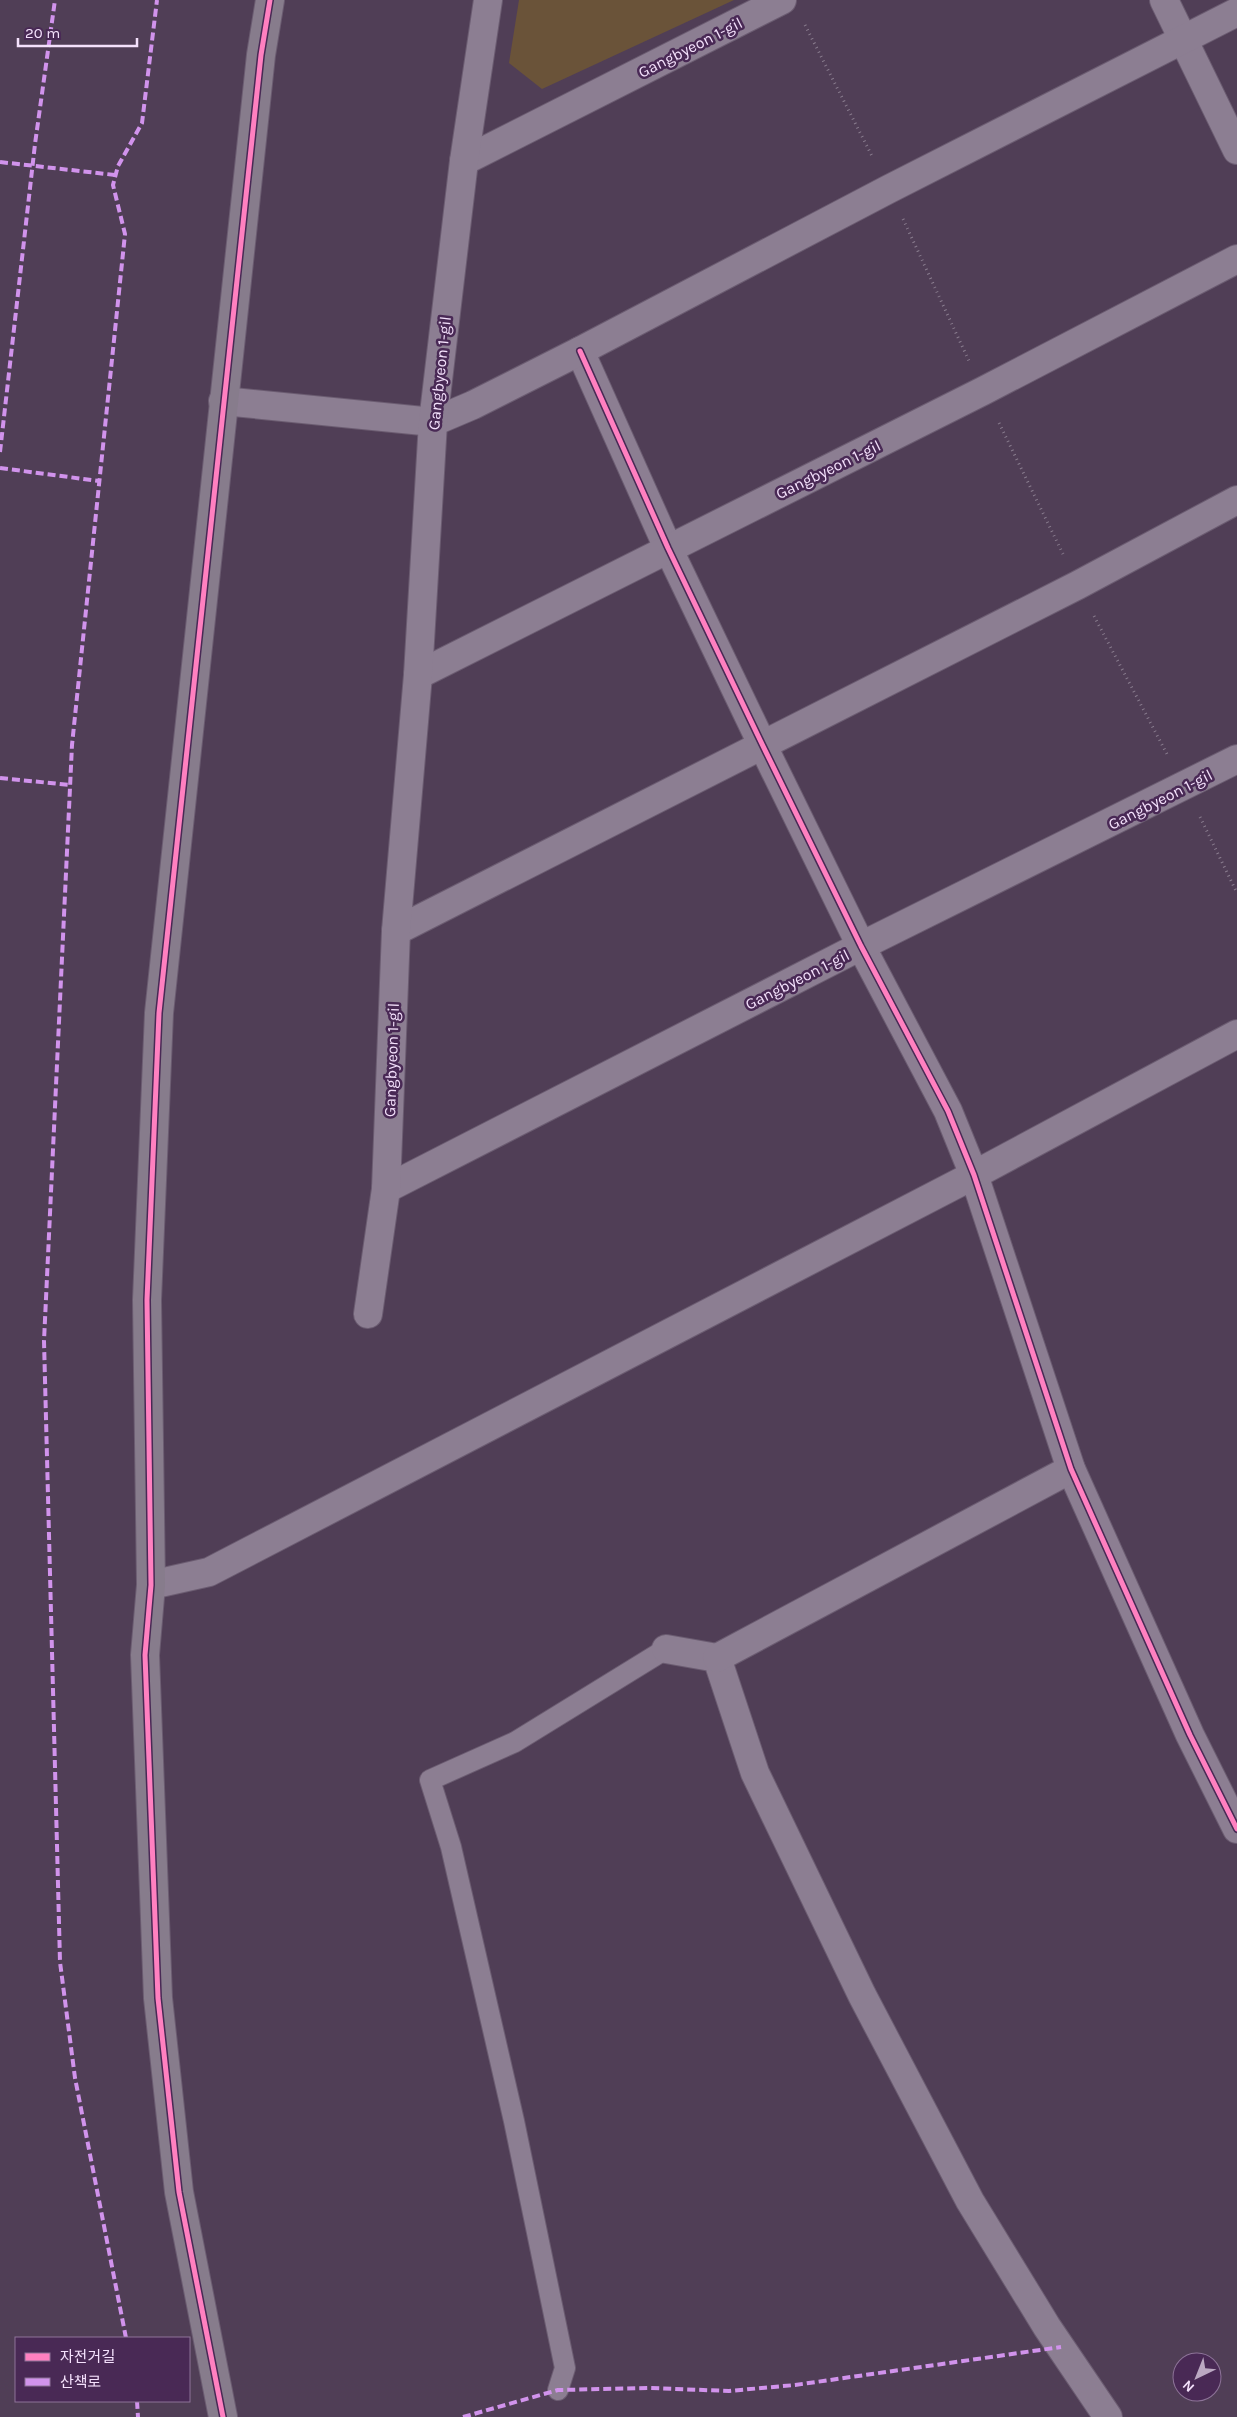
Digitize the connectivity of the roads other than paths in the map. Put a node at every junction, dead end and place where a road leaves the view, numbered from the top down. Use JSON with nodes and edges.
{"nodes":[{"id":1,"x":270,"y":0,"type":"edge"},
{"id":2,"x":488,"y":0,"type":"edge"},
{"id":3,"x":1164,"y":0,"type":"edge"},
{"id":4,"x":791,"y":9,"type":"edge"},
{"id":5,"x":1237,"y":12,"type":"edge"},
{"id":6,"x":1184,"y":41,"type":"junction"},
{"id":7,"x":1237,"y":150,"type":"edge"},
{"id":8,"x":464,"y":161,"type":"junction"},
{"id":9,"x":1237,"y":259,"type":"edge"},
{"id":10,"x":580,"y":351,"type":"junction"},
{"id":11,"x":223,"y":401,"type":"junction"},
{"id":12,"x":433,"y":422,"type":"junction"},
{"id":13,"x":1237,"y":500,"type":"edge"},
{"id":14,"x":668,"y":548,"type":"junction"},
{"id":15,"x":418,"y":675,"type":"junction"},
{"id":16,"x":762,"y":744,"type":"junction"},
{"id":17,"x":1237,"y":759,"type":"edge"},
{"id":18,"x":396,"y":931,"type":"junction"},
{"id":19,"x":861,"y":946,"type":"junction"},
{"id":20,"x":1237,"y":1034,"type":"edge"},
{"id":21,"x":974,"y":1176,"type":"junction"},
{"id":22,"x":386,"y":1189,"type":"junction"},
{"id":23,"x":368,"y":1314,"type":"dead end"},
{"id":24,"x":1071,"y":1469,"type":"junction"},
{"id":25,"x":151,"y":1585,"type":"junction"},
{"id":26,"x":666,"y":1649,"type":"joint"},
{"id":27,"x":717,"y":1658,"type":"junction"},
{"id":28,"x":1237,"y":1829,"type":"edge"},
{"id":29,"x":558,"y":2390,"type":"dead end"},
{"id":30,"x":223,"y":2417,"type":"edge"},
{"id":31,"x":1108,"y":2417,"type":"edge"}],
"edges":[{"from":1,"to":11,"type":"street"},
{"from":2,"to":8,"type":"street","name":"Gangbyeon 1-gil"},
{"from":3,"to":6,"type":"street"},
{"from":4,"to":8,"type":"street","name":"Gangbyeon 1-gil"},
{"from":5,"to":6,"type":"street"},
{"from":6,"to":7,"type":"street"},
{"from":6,"to":10,"type":"street"},
{"from":8,"to":12,"type":"street","name":"Gangbyeon 1-gil"},
{"from":9,"to":14,"type":"street","name":"Gangbyeon 1-gil"},
{"from":10,"to":12,"type":"street"},
{"from":10,"to":14,"type":"street"},
{"from":11,"to":12,"type":"street"},
{"from":11,"to":25,"type":"street"},
{"from":12,"to":15,"type":"street","name":"Gangbyeon 1-gil"},
{"from":13,"to":16,"type":"street"},
{"from":14,"to":15,"type":"street","name":"Gangbyeon 1-gil"},
{"from":14,"to":16,"type":"street"},
{"from":15,"to":18,"type":"street","name":"Gangbyeon 1-gil"},
{"from":16,"to":18,"type":"street"},
{"from":16,"to":19,"type":"street"},
{"from":17,"to":19,"type":"street","name":"Gangbyeon 1-gil"},
{"from":18,"to":22,"type":"street","name":"Gangbyeon 1-gil"},
{"from":19,"to":21,"type":"street"},
{"from":19,"to":22,"type":"street","name":"Gangbyeon 1-gil"},
{"from":20,"to":21,"type":"street"},
{"from":21,"to":24,"type":"street"},
{"from":21,"to":25,"type":"street"},
{"from":22,"to":23,"type":"street","name":"Gangbyeon 1-gil"},
{"from":24,"to":27,"type":"street"},
{"from":24,"to":28,"type":"street"},
{"from":25,"to":30,"type":"street"},
{"from":26,"to":27,"type":"street"},
{"from":26,"to":29,"type":"lane"},
{"from":27,"to":31,"type":"street"}]}
